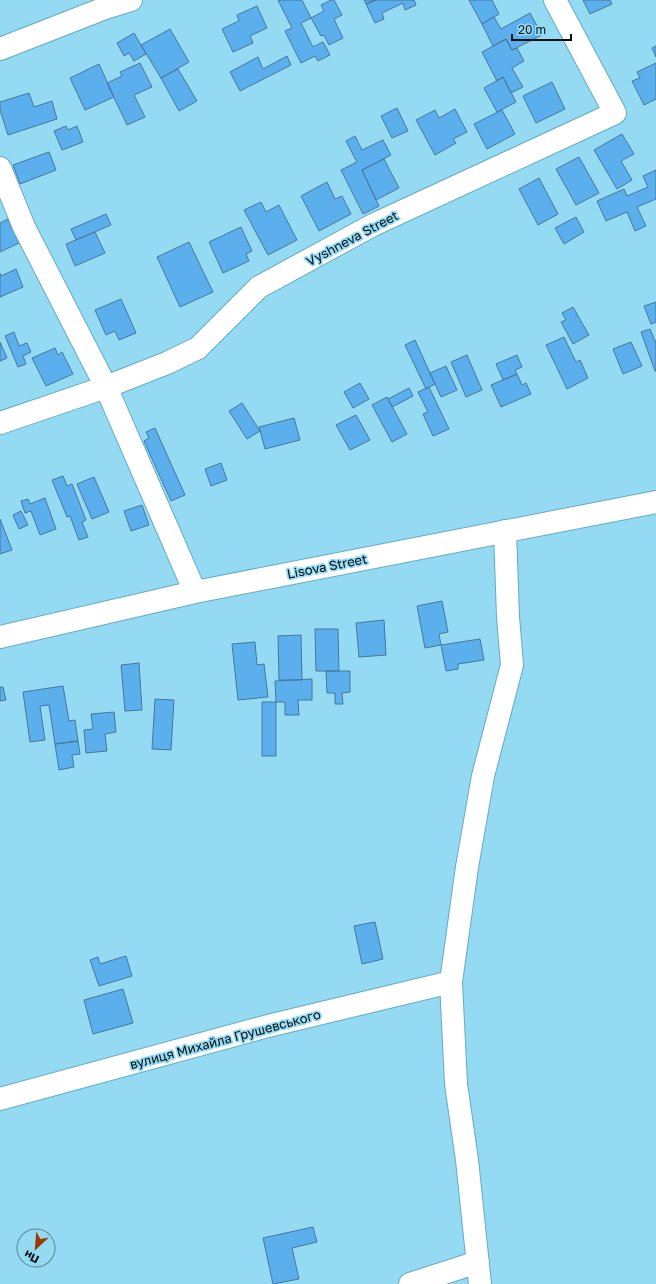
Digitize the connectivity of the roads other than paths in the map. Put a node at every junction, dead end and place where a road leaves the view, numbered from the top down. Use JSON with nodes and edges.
{"nodes":[{"id":1,"x":131,"y":0,"type":"edge"},
{"id":2,"x":555,"y":0,"type":"edge"},
{"id":3,"x":0,"y":49,"type":"edge"},
{"id":4,"x":0,"y":168,"type":"edge"},
{"id":5,"x":106,"y":387,"type":"junction"},
{"id":6,"x":0,"y":423,"type":"edge"},
{"id":7,"x":656,"y":502,"type":"edge"},
{"id":8,"x":506,"y":531,"type":"junction"},
{"id":9,"x":195,"y":592,"type":"junction"},
{"id":10,"x":0,"y":637,"type":"edge"},
{"id":11,"x":451,"y":982,"type":"junction"},
{"id":12,"x":0,"y":1099,"type":"edge"},
{"id":13,"x":478,"y":1262,"type":"junction"},
{"id":14,"x":410,"y":1284,"type":"edge"},
{"id":15,"x":480,"y":1284,"type":"edge"}],
"edges":[{"from":1,"to":3,"type":"street"},
{"from":2,"to":5,"type":"street","name":"Vyshneva Street"},
{"from":4,"to":5,"type":"street"},
{"from":5,"to":6,"type":"street","name":"Vyshneva Street"},
{"from":5,"to":9,"type":"street"},
{"from":7,"to":8,"type":"street","name":"Lisova Street"},
{"from":8,"to":9,"type":"street","name":"Lisova Street"},
{"from":8,"to":11,"type":"street"},
{"from":9,"to":10,"type":"street","name":"Lisova Street"},
{"from":11,"to":12,"type":"street","name":"вулиця Михайла Грушевського"},
{"from":11,"to":13,"type":"street"},
{"from":13,"to":14,"type":"street"},
{"from":13,"to":15,"type":"street"}]}
